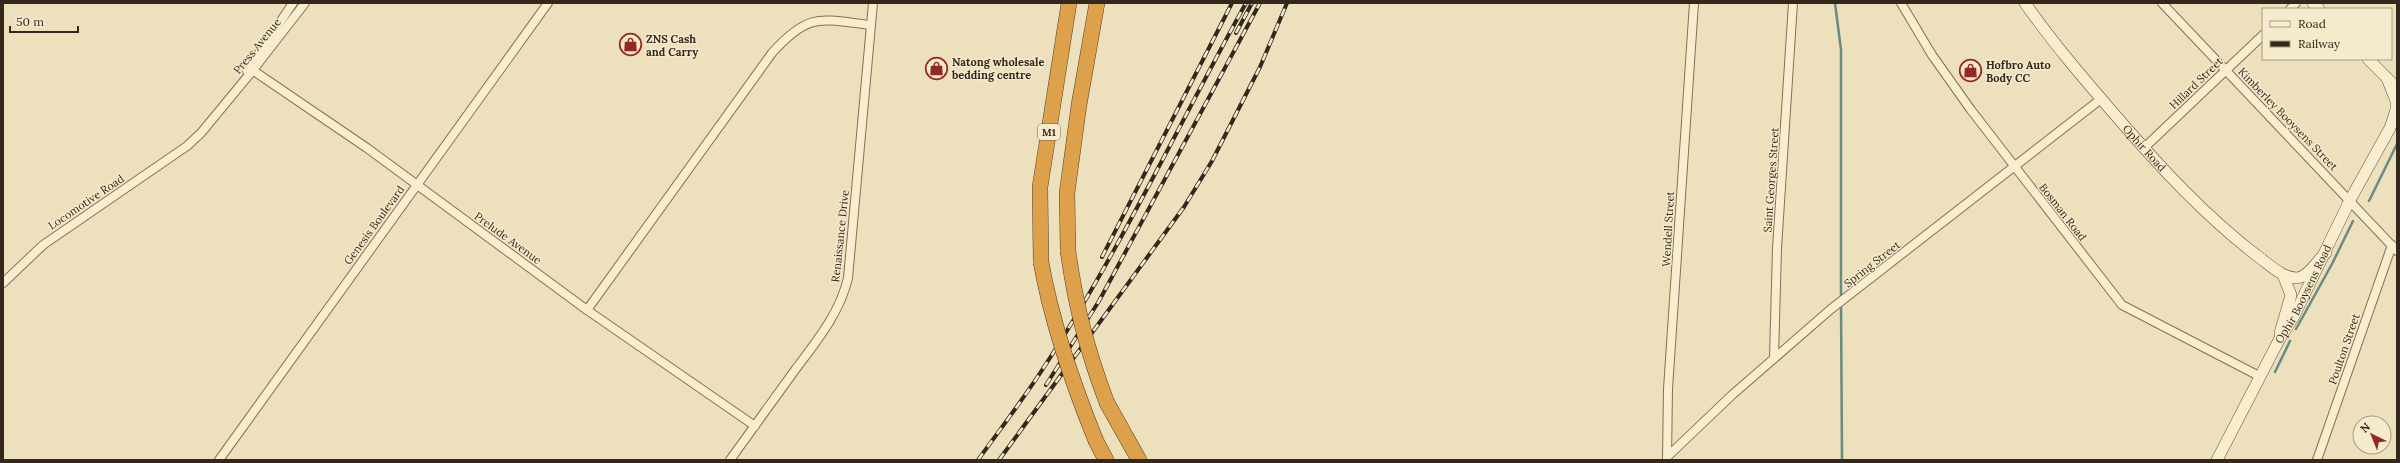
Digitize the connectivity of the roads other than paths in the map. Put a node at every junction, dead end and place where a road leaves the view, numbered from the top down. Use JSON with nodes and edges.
{"nodes":[{"id":1,"x":305,"y":3,"type":"edge"},
{"id":2,"x":548,"y":3,"type":"edge"},
{"id":3,"x":873,"y":3,"type":"edge"},
{"id":4,"x":1070,"y":3,"type":"edge"},
{"id":5,"x":1097,"y":3,"type":"edge"},
{"id":6,"x":1694,"y":3,"type":"edge"},
{"id":7,"x":1793,"y":3,"type":"edge"},
{"id":8,"x":1901,"y":3,"type":"edge"},
{"id":9,"x":2025,"y":3,"type":"edge"},
{"id":10,"x":2162,"y":3,"type":"edge"},
{"id":11,"x":292,"y":5,"type":"edge"},
{"id":12,"x":298,"y":13,"type":"junction"},
{"id":13,"x":870,"y":25,"type":"junction"},
{"id":14,"x":2262,"y":35,"type":"edge"},
{"id":15,"x":2369,"y":60,"type":"edge"},
{"id":16,"x":251,"y":69,"type":"junction"},
{"id":17,"x":2226,"y":69,"type":"junction"},
{"id":18,"x":2387,"y":78,"type":"junction"},
{"id":19,"x":2397,"y":88,"type":"edge"},
{"id":20,"x":2101,"y":98,"type":"junction"},
{"id":21,"x":2394,"y":125,"type":"edge"},
{"id":22,"x":187,"y":146,"type":"joint"},
{"id":23,"x":2144,"y":148,"type":"junction"},
{"id":24,"x":2014,"y":167,"type":"junction"},
{"id":25,"x":416,"y":184,"type":"junction"},
{"id":26,"x":2350,"y":200,"type":"junction"},
{"id":27,"x":2394,"y":248,"type":"edge"},
{"id":28,"x":2326,"y":253,"type":"junction"},
{"id":29,"x":2283,"y":275,"type":"junction"},
{"id":30,"x":3,"y":283,"type":"edge"},
{"id":31,"x":587,"y":310,"type":"junction"},
{"id":32,"x":2279,"y":340,"type":"junction"},
{"id":33,"x":1774,"y":358,"type":"junction"},
{"id":34,"x":2260,"y":376,"type":"junction"},
{"id":35,"x":755,"y":426,"type":"junction"},
{"id":36,"x":1667,"y":458,"type":"edge"},
{"id":37,"x":219,"y":460,"type":"edge"},
{"id":38,"x":730,"y":460,"type":"edge"},
{"id":39,"x":1106,"y":460,"type":"edge"},
{"id":40,"x":1139,"y":460,"type":"edge"},
{"id":41,"x":2217,"y":460,"type":"edge"},
{"id":42,"x":2317,"y":460,"type":"edge"}],
"edges":[{"from":1,"to":12,"type":"street","name":"Press Avenue"},
{"from":2,"to":25,"type":"street","name":"Genesis Boulevard"},
{"from":3,"to":13,"type":"street","name":"Renaissance Drive"},
{"from":4,"to":39,"type":"highway","number":"M1","bridge":true},
{"from":5,"to":40,"type":"highway","number":"M1","bridge":true},
{"from":6,"to":36,"type":"street","name":"Wendell Street"},
{"from":7,"to":33,"type":"street","name":"Saint Georges Street"},
{"from":8,"to":24,"type":"street","name":"Bosman Road"},
{"from":9,"to":20,"type":"street","name":"Ophir Road"},
{"from":10,"to":17,"type":"street","name":"Kimberley Booysens Street"},
{"from":11,"to":12,"type":"street"},
{"from":11,"to":16,"type":"street","name":"Press Avenue"},
{"from":12,"to":16,"type":"street","name":"Press Avenue"},
{"from":13,"to":31,"type":"street"},
{"from":13,"to":35,"type":"street","name":"Renaissance Drive"},
{"from":14,"to":17,"type":"street","name":"Hillard Street"},
{"from":15,"to":18,"type":"street"},
{"from":16,"to":22,"type":"street","name":"Press Avenue"},
{"from":16,"to":25,"type":"street","name":"Prelude Avenue"},
{"from":17,"to":23,"type":"street","name":"Hillard Street"},
{"from":17,"to":26,"type":"street","name":"Kimberley Booysens Street"},
{"from":18,"to":19,"type":"street"},
{"from":18,"to":21,"type":"street","name":"Ophir Booysens Road"},
{"from":20,"to":23,"type":"street","name":"Ophir Road"},
{"from":20,"to":24,"type":"street","name":"Spring Street"},
{"from":21,"to":26,"type":"street","name":"Ophir Booysens Road"},
{"from":22,"to":30,"type":"street","name":"Locomotive Road"},
{"from":23,"to":29,"type":"street","name":"Ophir Road"},
{"from":24,"to":33,"type":"street","name":"Spring Street"},
{"from":24,"to":34,"type":"street","name":"Bosman Road"},
{"from":25,"to":31,"type":"street","name":"Prelude Avenue"},
{"from":25,"to":37,"type":"street","name":"Genesis Boulevard"},
{"from":26,"to":27,"type":"street","name":"Kimberley Booysens Street"},
{"from":26,"to":28,"type":"street","name":"Ophir Booysens Road"},
{"from":27,"to":42,"type":"street","name":"Poulton Street"},
{"from":28,"to":29,"type":"street"},
{"from":28,"to":32,"type":"street","name":"Ophir Booysens Road"},
{"from":29,"to":32,"type":"street"},
{"from":31,"to":35,"type":"street","name":"Prelude Avenue"},
{"from":32,"to":34,"type":"street","name":"Ophir Booysens Road"},
{"from":33,"to":36,"type":"street","name":"Spring Street"},
{"from":34,"to":41,"type":"street","name":"Ophir Booysens Road"},
{"from":35,"to":38,"type":"street","name":"Renaissance Drive"}]}
